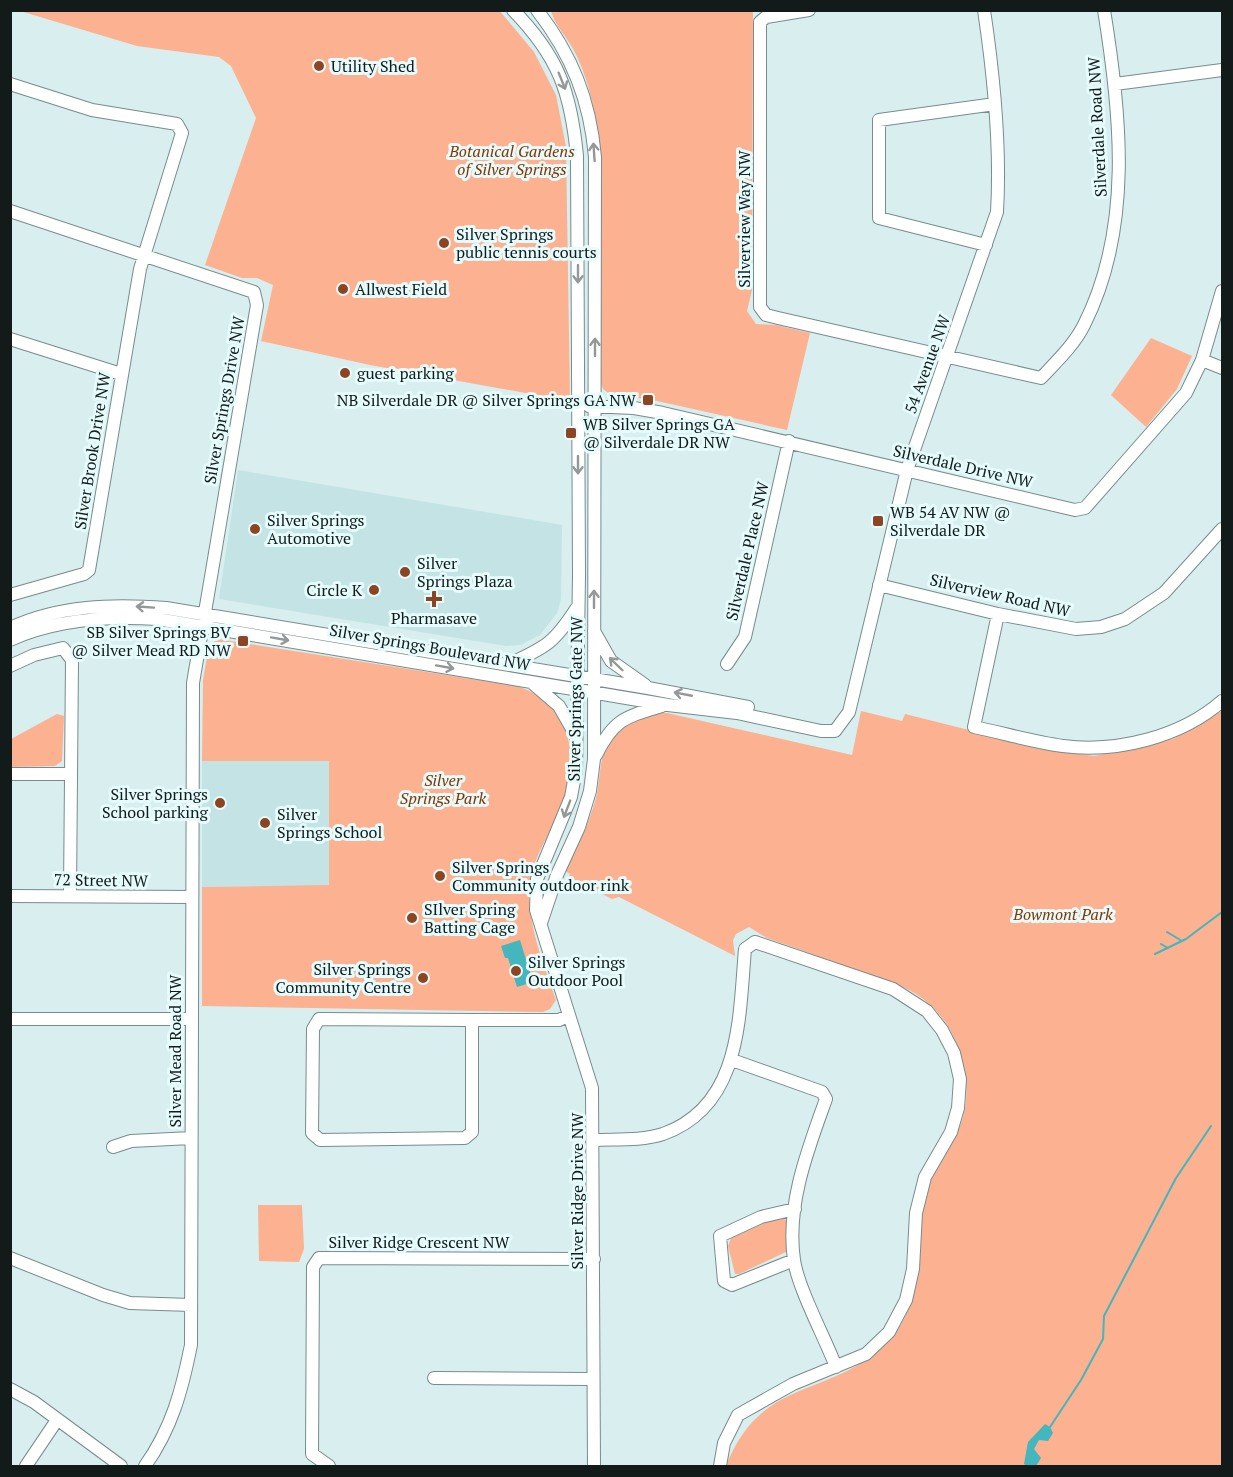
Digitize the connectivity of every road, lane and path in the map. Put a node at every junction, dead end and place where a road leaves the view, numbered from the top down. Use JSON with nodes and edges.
{"nodes":[{"id":1,"x":513,"y":10,"type":"edge"},
{"id":2,"x":537,"y":10,"type":"edge"},
{"id":3,"x":809,"y":10,"type":"edge"},
{"id":4,"x":984,"y":10,"type":"edge"},
{"id":5,"x":1104,"y":10,"type":"edge"},
{"id":6,"x":1222,"y":69,"type":"edge"},
{"id":7,"x":10,"y":84,"type":"edge"},
{"id":8,"x":1115,"y":84,"type":"junction"},
{"id":9,"x":995,"y":104,"type":"junction"},
{"id":10,"x":10,"y":211,"type":"edge"},
{"id":11,"x":986,"y":245,"type":"junction"},
{"id":12,"x":143,"y":256,"type":"junction"},
{"id":13,"x":1222,"y":291,"type":"edge"},
{"id":14,"x":10,"y":339,"type":"edge"},
{"id":15,"x":948,"y":356,"type":"junction"},
{"id":16,"x":1202,"y":360,"type":"junction"},
{"id":17,"x":1222,"y":368,"type":"edge"},
{"id":18,"x":121,"y":374,"type":"junction"},
{"id":19,"x":578,"y":406,"type":"junction"},
{"id":20,"x":595,"y":406,"type":"junction"},
{"id":21,"x":789,"y":441,"type":"junction"},
{"id":22,"x":907,"y":470,"type":"junction"},
{"id":23,"x":1222,"y":529,"type":"edge"},
{"id":24,"x":879,"y":585,"type":"junction"},
{"id":25,"x":10,"y":595,"type":"edge"},
{"id":26,"x":578,"y":605,"type":"junction"},
{"id":27,"x":998,"y":614,"type":"junction"},
{"id":28,"x":202,"y":620,"type":"junction"},
{"id":29,"x":10,"y":628,"type":"edge"},
{"id":30,"x":594,"y":630,"type":"junction"},
{"id":31,"x":10,"y":640,"type":"edge"},
{"id":32,"x":509,"y":664,"type":"junction"},
{"id":33,"x":727,"y":664,"type":"dead end"},
{"id":34,"x":10,"y":666,"type":"edge"},
{"id":35,"x":578,"y":676,"type":"junction"},
{"id":36,"x":594,"y":679,"type":"junction"},
{"id":37,"x":530,"y":681,"type":"junction"},
{"id":38,"x":648,"y":688,"type":"junction"},
{"id":39,"x":578,"y":689,"type":"junction"},
{"id":40,"x":594,"y":692,"type":"junction"},
{"id":41,"x":1222,"y":701,"type":"edge"},
{"id":42,"x":668,"y":705,"type":"junction"},
{"id":43,"x":842,"y":723,"type":"junction"},
{"id":44,"x":577,"y":737,"type":"junction"},
{"id":45,"x":594,"y":759,"type":"junction"},
{"id":46,"x":10,"y":774,"type":"edge"},
{"id":47,"x":71,"y":774,"type":"junction"},
{"id":48,"x":70,"y":895,"type":"junction"},
{"id":49,"x":10,"y":896,"type":"edge"},
{"id":50,"x":192,"y":897,"type":"junction"},
{"id":51,"x":541,"y":923,"type":"junction"},
{"id":52,"x":568,"y":1016,"type":"junction"},
{"id":53,"x":10,"y":1019,"type":"edge"},
{"id":54,"x":191,"y":1019,"type":"junction"},
{"id":55,"x":472,"y":1020,"type":"junction"},
{"id":56,"x":732,"y":1060,"type":"junction"},
{"id":57,"x":191,"y":1138,"type":"junction"},
{"id":58,"x":594,"y":1140,"type":"junction"},
{"id":59,"x":113,"y":1147,"type":"dead end"},
{"id":60,"x":795,"y":1209,"type":"junction"},
{"id":61,"x":10,"y":1258,"type":"edge"},
{"id":62,"x":594,"y":1259,"type":"junction"},
{"id":63,"x":794,"y":1260,"type":"junction"},
{"id":64,"x":191,"y":1305,"type":"junction"},
{"id":65,"x":836,"y":1367,"type":"junction"},
{"id":66,"x":434,"y":1378,"type":"dead end"},
{"id":67,"x":593,"y":1379,"type":"junction"},
{"id":68,"x":10,"y":1389,"type":"edge"},
{"id":69,"x":57,"y":1420,"type":"junction"},
{"id":70,"x":26,"y":1467,"type":"edge"},
{"id":71,"x":122,"y":1467,"type":"edge"},
{"id":72,"x":145,"y":1467,"type":"edge"},
{"id":73,"x":329,"y":1467,"type":"edge"},
{"id":74,"x":594,"y":1467,"type":"edge"},
{"id":75,"x":720,"y":1467,"type":"edge"}],
"edges":[{"from":1,"to":19,"type":"street","name":"Silver Springs Gate NW","one_way":true},
{"from":20,"to":2,"type":"street","name":"Silver Springs Gate NW","one_way":true},
{"from":3,"to":15,"type":"street","name":"Silverview Way NW"},
{"from":4,"to":9,"type":"street","name":"54 Avenue NW"},
{"from":5,"to":8,"type":"street","name":"Silverdale Road NW"},
{"from":6,"to":8,"type":"street"},
{"from":7,"to":12,"type":"street","name":"Silver Brook Drive NW"},
{"from":8,"to":15,"type":"street","name":"Silverdale Road NW"},
{"from":9,"to":11,"type":"street","name":"54 Avenue NW"},
{"from":9,"to":11,"type":"street"},
{"from":10,"to":12,"type":"street","name":"Silver Springs Drive NW"},
{"from":11,"to":15,"type":"street","name":"54 Avenue NW"},
{"from":12,"to":18,"type":"street","name":"Silver Brook Drive NW"},
{"from":12,"to":28,"type":"street","name":"Silver Springs Drive NW"},
{"from":13,"to":16,"type":"street","name":"Silverdale Drive NW"},
{"from":14,"to":18,"type":"street"},
{"from":15,"to":22,"type":"street","name":"54 Avenue NW"},
{"from":16,"to":17,"type":"street"},
{"from":16,"to":22,"type":"street","name":"Silverdale Drive NW"},
{"from":18,"to":25,"type":"street","name":"Silver Brook Drive NW"},
{"from":19,"to":20,"type":"street","name":"Silverdale Drive NW"},
{"from":19,"to":26,"type":"street","name":"Silver Springs Gate NW","one_way":true},
{"from":20,"to":21,"type":"street","name":"Silverdale Drive NW"},
{"from":30,"to":20,"type":"street","name":"Silver Springs Gate NW","one_way":true},
{"from":21,"to":22,"type":"street","name":"Silverdale Drive NW"},
{"from":21,"to":33,"type":"street","name":"Silverdale Place NW"},
{"from":22,"to":24,"type":"street","name":"54 Avenue NW"},
{"from":23,"to":27,"type":"street","name":"Silverview Road NW"},
{"from":24,"to":27,"type":"street","name":"Silverview Road NW"},
{"from":24,"to":43,"type":"street","name":"54 Avenue NW"},
{"from":26,"to":32,"type":"street"},
{"from":26,"to":35,"type":"street","name":"Silver Springs Gate NW"},
{"from":27,"to":41,"type":"street"},
{"from":28,"to":29,"type":"street","name":"Silver Springs Boulevard NW","one_way":true},
{"from":28,"to":31,"type":"street","name":"Silver Springs Boulevard NW"},
{"from":28,"to":32,"type":"street","name":"Silver Springs Boulevard NW"},
{"from":28,"to":37,"type":"street","name":"Silver Springs Boulevard NW","one_way":true},
{"from":28,"to":50,"type":"street","name":"Silver Mead Road NW"},
{"from":30,"to":36,"type":"street","name":"Silver Springs Gate NW"},
{"from":38,"to":30,"type":"street","one_way":true},
{"from":32,"to":35,"type":"street","name":"Silver Springs Boulevard NW"},
{"from":34,"to":47,"type":"street"},
{"from":35,"to":36,"type":"street","name":"Silver Springs Boulevard NW"},
{"from":35,"to":39,"type":"street","name":"Silver Springs Gate NW"},
{"from":36,"to":38,"type":"street","name":"Silver Springs Boulevard NW"},
{"from":36,"to":40,"type":"street","name":"Silver Springs Gate NW"},
{"from":37,"to":39,"type":"street","name":"Silver Springs Boulevard NW"},
{"from":37,"to":44,"type":"street"},
{"from":43,"to":38,"type":"street","name":"Silver Springs Boulevard NW","one_way":true},
{"from":39,"to":40,"type":"street","name":"Silver Springs Boulevard NW"},
{"from":39,"to":44,"type":"street","name":"Silver Springs Gate NW"},
{"from":40,"to":42,"type":"street","name":"Silver Springs Boulevard NW"},
{"from":40,"to":45,"type":"street","name":"Silver Springs Gate NW"},
{"from":42,"to":43,"type":"street","name":"Silver Springs Boulevard NW"},
{"from":42,"to":45,"type":"street"},
{"from":44,"to":51,"type":"street","name":"Silver Springs Gate NW","one_way":true},
{"from":45,"to":51,"type":"street","name":"Silver Springs Gate NW"},
{"from":46,"to":47,"type":"street"},
{"from":47,"to":48,"type":"street"},
{"from":48,"to":49,"type":"street","name":"72 Street NW"},
{"from":48,"to":50,"type":"street","name":"72 Street NW"},
{"from":50,"to":54,"type":"street","name":"Silver Mead Road NW"},
{"from":51,"to":52,"type":"street","name":"Silver Ridge Drive NW"},
{"from":52,"to":55,"type":"street"},
{"from":52,"to":58,"type":"street","name":"Silver Ridge Drive NW"},
{"from":53,"to":54,"type":"street"},
{"from":54,"to":57,"type":"street","name":"Silver Mead Road NW"},
{"from":55,"to":55,"type":"street"},
{"from":56,"to":58,"type":"street"},
{"from":56,"to":60,"type":"street"},
{"from":56,"to":65,"type":"street"},
{"from":57,"to":59,"type":"street"},
{"from":57,"to":64,"type":"street","name":"Silver Mead Road NW"},
{"from":58,"to":62,"type":"street","name":"Silver Ridge Drive NW"},
{"from":60,"to":63,"type":"street"},
{"from":60,"to":63,"type":"street"},
{"from":61,"to":64,"type":"street"},
{"from":62,"to":67,"type":"street","name":"Silver Ridge Drive NW"},
{"from":62,"to":73,"type":"street","name":"Silver Ridge Crescent NW"},
{"from":63,"to":65,"type":"street"},
{"from":64,"to":72,"type":"street","name":"Silver Mead Road NW"},
{"from":65,"to":75,"type":"street"},
{"from":66,"to":67,"type":"street"},
{"from":67,"to":74,"type":"street","name":"Silver Ridge Drive NW"},
{"from":68,"to":69,"type":"street"},
{"from":69,"to":70,"type":"street"},
{"from":69,"to":71,"type":"street"}]}
